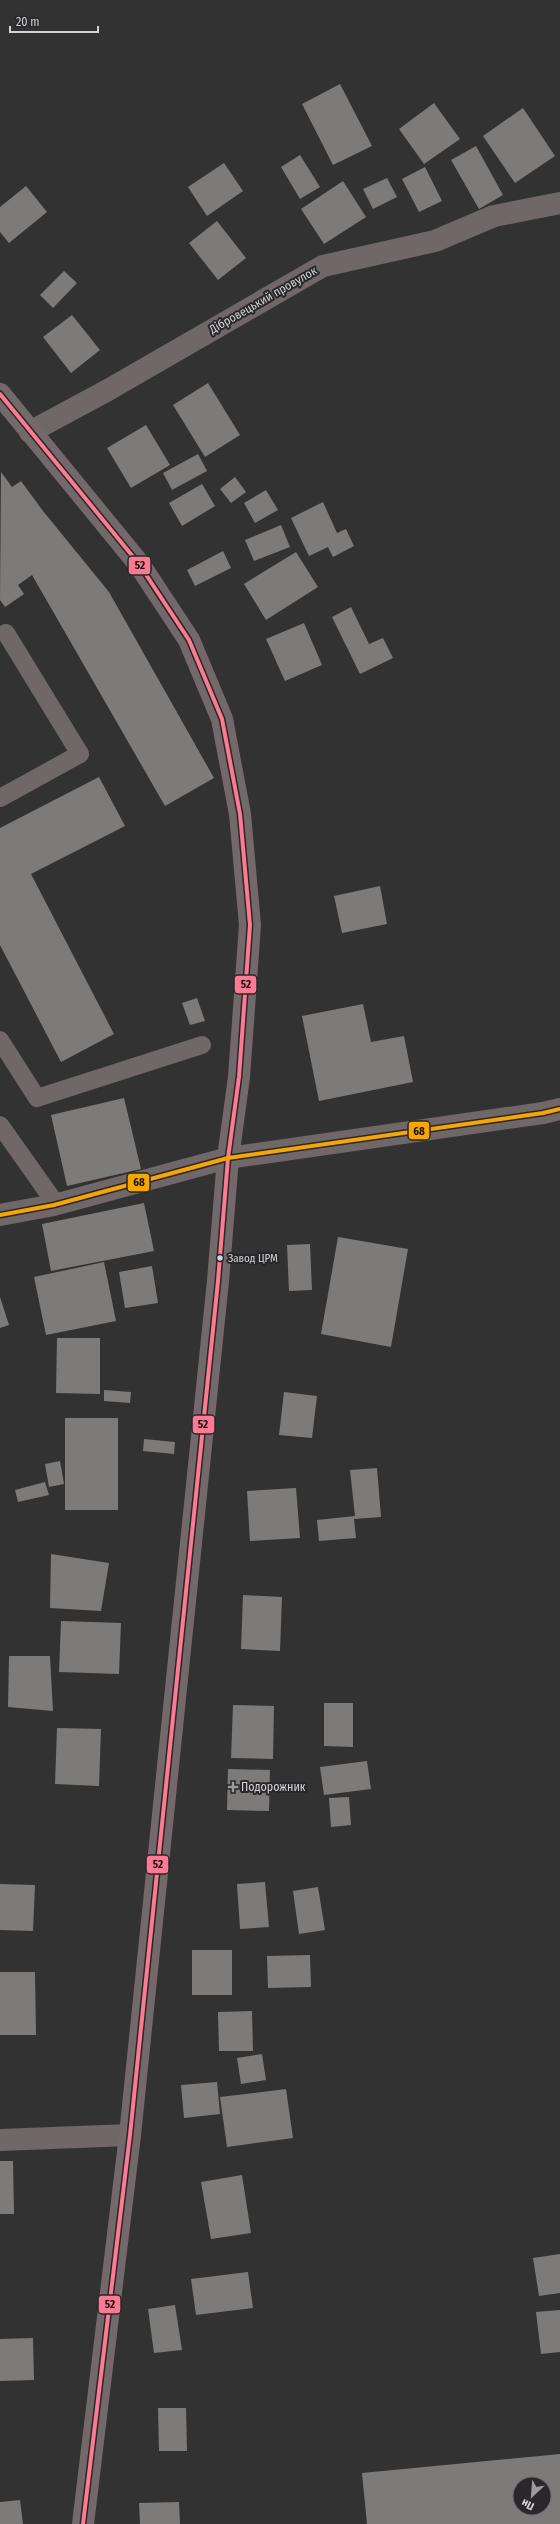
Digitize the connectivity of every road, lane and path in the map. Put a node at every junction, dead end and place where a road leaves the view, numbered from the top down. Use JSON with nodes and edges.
{"nodes":[{"id":1,"x":560,"y":203,"type":"edge"},
{"id":2,"x":0,"y":394,"type":"edge"},
{"id":3,"x":30,"y":432,"type":"junction"},
{"id":4,"x":2,"y":633,"type":"edge"},
{"id":5,"x":0,"y":798,"type":"edge"},
{"id":6,"x":0,"y":1040,"type":"edge"},
{"id":7,"x":202,"y":1045,"type":"dead end"},
{"id":8,"x":560,"y":1109,"type":"edge"},
{"id":9,"x":0,"y":1124,"type":"edge"},
{"id":10,"x":228,"y":1158,"type":"junction"},
{"id":11,"x":54,"y":1205,"type":"junction"},
{"id":12,"x":0,"y":1215,"type":"edge"},
{"id":13,"x":130,"y":2135,"type":"junction"},
{"id":14,"x":0,"y":2140,"type":"edge"},
{"id":15,"x":83,"y":2524,"type":"edge"}],
"edges":[{"from":1,"to":3,"type":"street","name":"Дібровецький провулок"},
{"from":2,"to":3,"type":"main road"},
{"from":3,"to":10,"type":"main road"},
{"from":4,"to":5,"type":"lane"},
{"from":6,"to":7,"type":"lane"},
{"from":8,"to":10,"type":"street"},
{"from":9,"to":11,"type":"lane"},
{"from":10,"to":11,"type":"street"},
{"from":10,"to":13,"type":"main road"},
{"from":11,"to":12,"type":"street"},
{"from":13,"to":14,"type":"street"},
{"from":13,"to":15,"type":"main road"}]}
